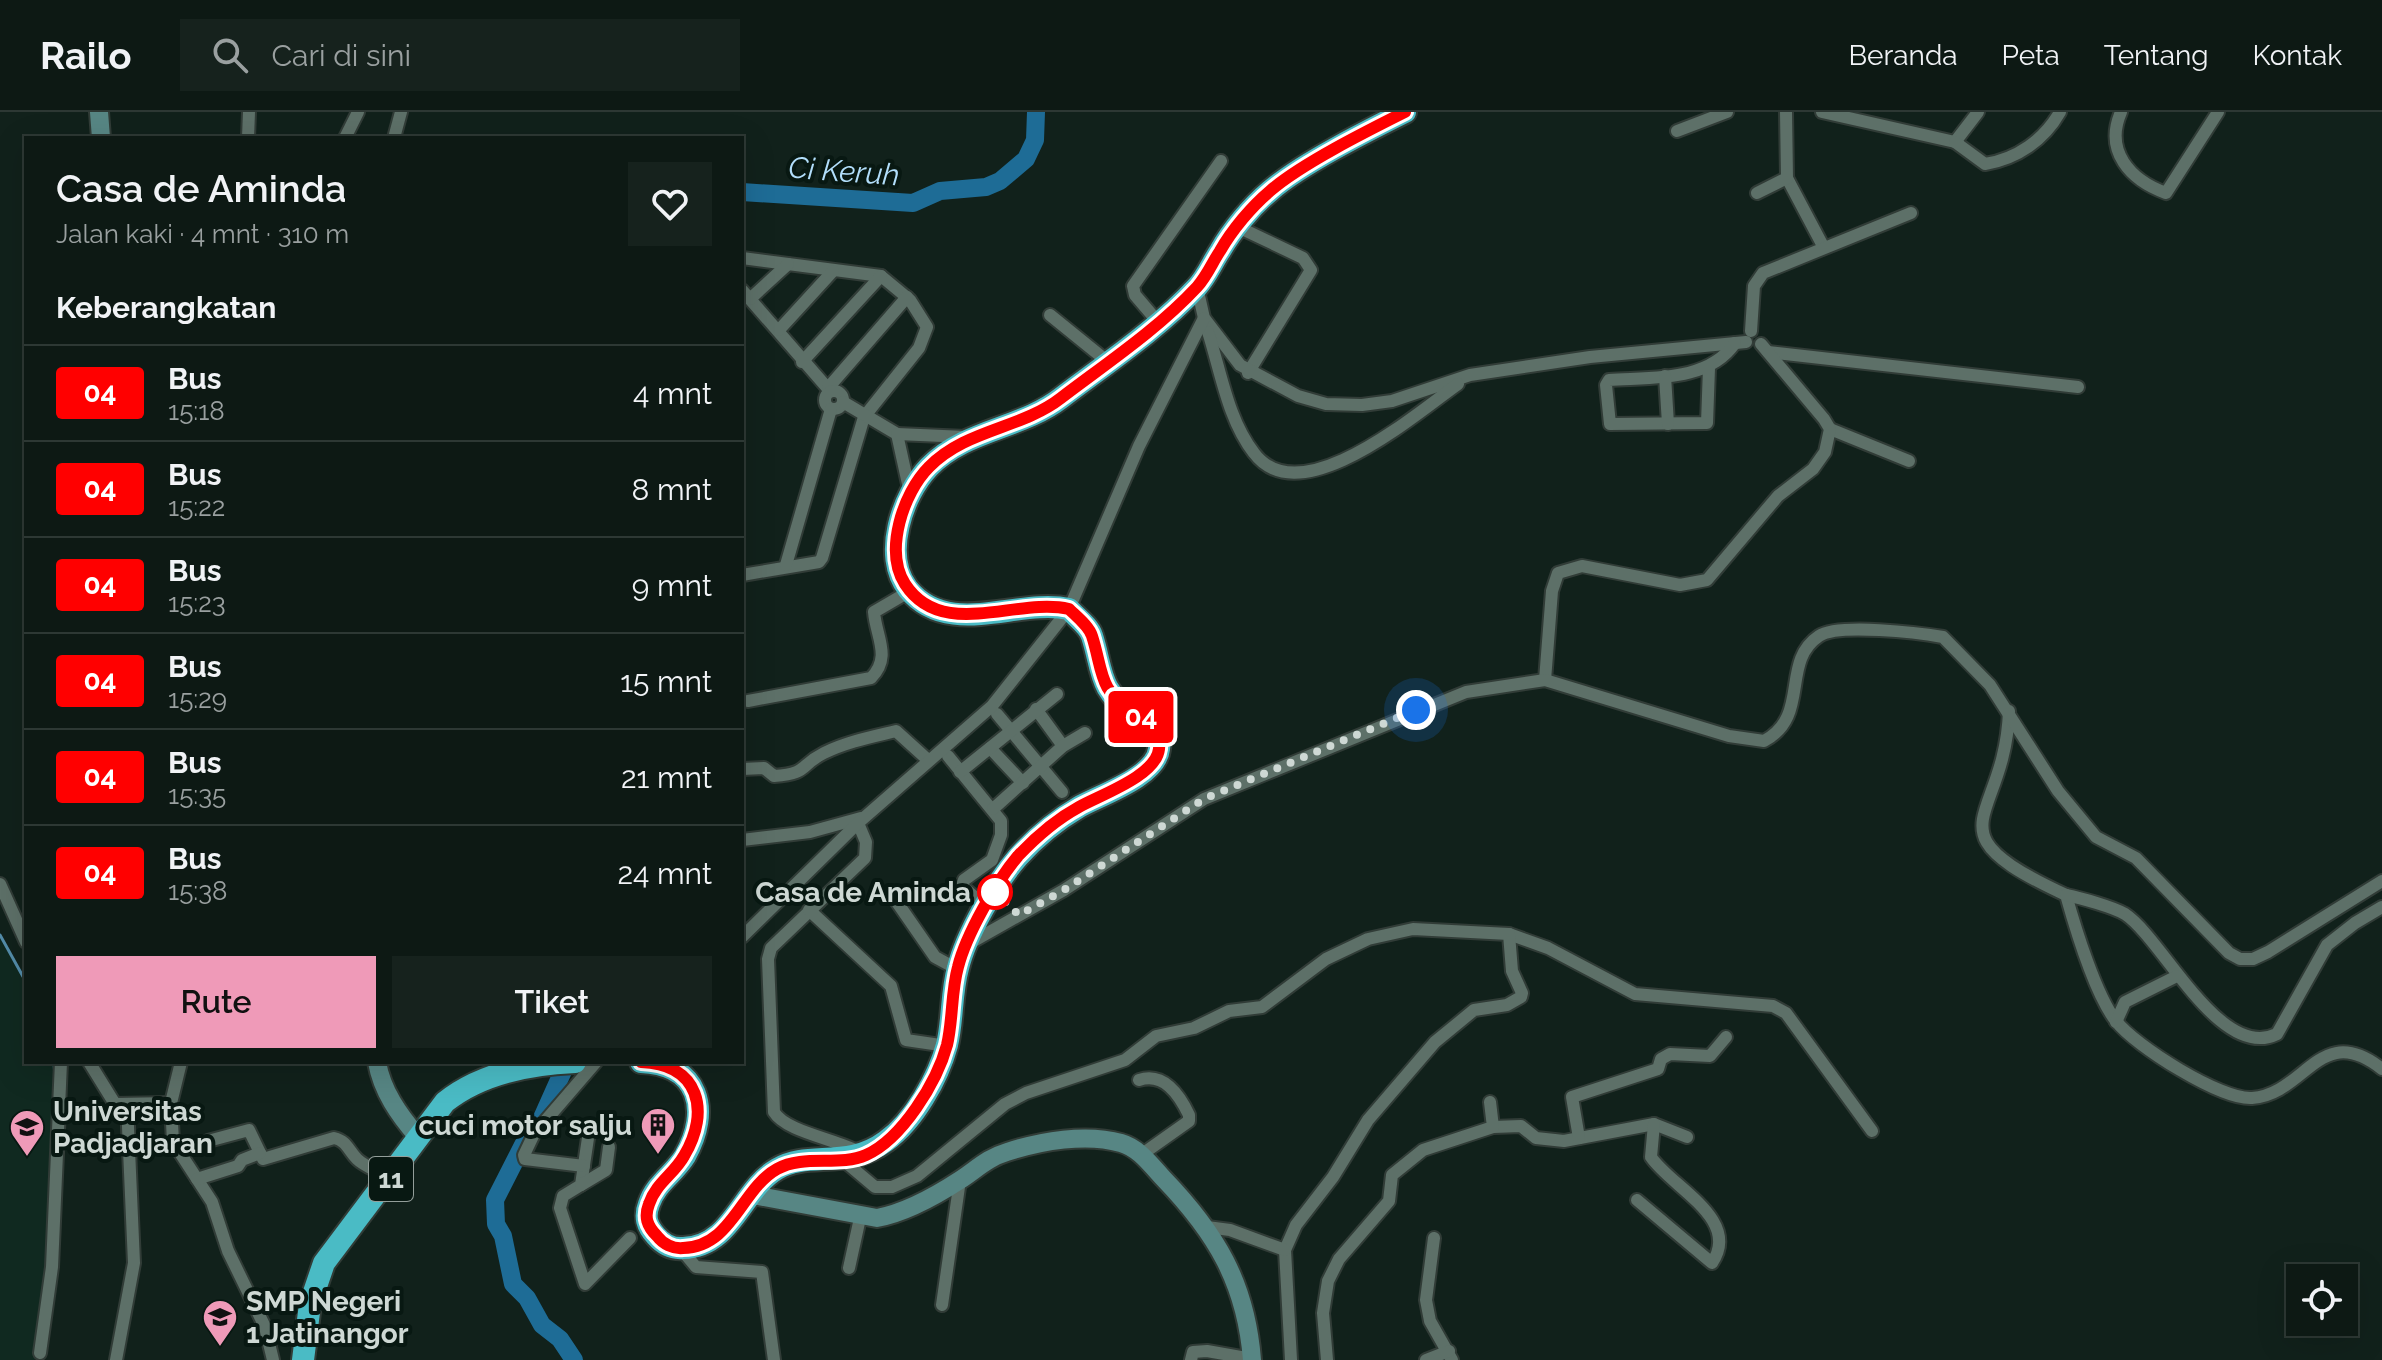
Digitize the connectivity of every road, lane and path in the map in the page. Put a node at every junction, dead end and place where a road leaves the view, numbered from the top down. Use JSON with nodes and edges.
{"nodes":[{"id":1,"x":99,"y":112,"type":"edge"},
{"id":2,"x":249,"y":112,"type":"edge"},
{"id":3,"x":358,"y":112,"type":"edge"},
{"id":4,"x":401,"y":112,"type":"edge"},
{"id":5,"x":1405,"y":112,"type":"edge"},
{"id":6,"x":1727,"y":112,"type":"edge"},
{"id":7,"x":1786,"y":112,"type":"edge"},
{"id":8,"x":1822,"y":112,"type":"edge"},
{"id":9,"x":1978,"y":112,"type":"edge"},
{"id":10,"x":2060,"y":112,"type":"edge"},
{"id":11,"x":2121,"y":112,"type":"edge"},
{"id":12,"x":2218,"y":112,"type":"edge"},
{"id":13,"x":1677,"y":131,"type":"dead end"},
{"id":14,"x":101,"y":136,"type":"edge"},
{"id":15,"x":248,"y":136,"type":"edge"},
{"id":16,"x":346,"y":136,"type":"edge"},
{"id":17,"x":395,"y":136,"type":"edge"},
{"id":18,"x":1955,"y":142,"type":"junction"},
{"id":19,"x":1221,"y":161,"type":"dead end"},
{"id":20,"x":1787,"y":178,"type":"junction"},
{"id":21,"x":1757,"y":193,"type":"dead end"},
{"id":22,"x":1911,"y":213,"type":"dead end"},
{"id":23,"x":1238,"y":227,"type":"junction"},
{"id":24,"x":1823,"y":246,"type":"junction"},
{"id":25,"x":744,"y":258,"type":"edge"},
{"id":26,"x":788,"y":264,"type":"junction"},
{"id":27,"x":833,"y":271,"type":"junction"},
{"id":28,"x":881,"y":276,"type":"junction"},
{"id":29,"x":1197,"y":287,"type":"junction"},
{"id":30,"x":746,"y":295,"type":"edge"},
{"id":31,"x":907,"y":297,"type":"junction"},
{"id":32,"x":1050,"y":315,"type":"dead end"},
{"id":33,"x":1204,"y":318,"type":"junction"},
{"id":34,"x":1158,"y":322,"type":"junction"},
{"id":35,"x":779,"y":330,"type":"junction"},
{"id":36,"x":1744,"y":338,"type":"junction"},
{"id":37,"x":1764,"y":348,"type":"junction"},
{"id":38,"x":802,"y":362,"type":"junction"},
{"id":39,"x":1108,"y":362,"type":"junction"},
{"id":40,"x":1709,"y":368,"type":"junction"},
{"id":41,"x":1248,"y":373,"type":"junction"},
{"id":42,"x":1470,"y":375,"type":"junction"},
{"id":43,"x":1665,"y":376,"type":"junction"},
{"id":44,"x":2078,"y":387,"type":"dead end"},
{"id":45,"x":829,"y":389,"type":"junction"},
{"id":46,"x":843,"y":402,"type":"junction"},
{"id":47,"x":831,"y":409,"type":"junction"},
{"id":48,"x":864,"y":417,"type":"junction"},
{"id":49,"x":1668,"y":424,"type":"junction"},
{"id":50,"x":1830,"y":429,"type":"junction"},
{"id":51,"x":897,"y":434,"type":"junction"},
{"id":52,"x":969,"y":437,"type":"junction"},
{"id":53,"x":1909,"y":461,"type":"dead end"},
{"id":54,"x":910,"y":493,"type":"junction"},
{"id":55,"x":786,"y":565,"type":"junction"},
{"id":56,"x":744,"y":575,"type":"edge"},
{"id":57,"x":910,"y":591,"type":"junction"},
{"id":58,"x":1069,"y":609,"type":"junction"},
{"id":59,"x":1545,"y":680,"type":"junction"},
{"id":60,"x":1057,"y":694,"type":"dead end"},
{"id":61,"x":748,"y":701,"type":"dead end"},
{"id":62,"x":1036,"y":709,"type":"junction"},
{"id":63,"x":2009,"y":711,"type":"junction"},
{"id":64,"x":997,"y":714,"type":"dead end"},
{"id":65,"x":1011,"y":729,"type":"junction"},
{"id":66,"x":1085,"y":733,"type":"dead end"},
{"id":67,"x":1063,"y":746,"type":"junction"},
{"id":68,"x":990,"y":748,"type":"junction"},
{"id":69,"x":948,"y":756,"type":"dead end"},
{"id":70,"x":928,"y":760,"type":"junction"},
{"id":71,"x":1042,"y":765,"type":"junction"},
{"id":72,"x":744,"y":769,"type":"edge"},
{"id":73,"x":960,"y":772,"type":"junction"},
{"id":74,"x":1023,"y":783,"type":"junction"},
{"id":75,"x":1062,"y":792,"type":"dead end"},
{"id":76,"x":993,"y":809,"type":"junction"},
{"id":77,"x":863,"y":820,"type":"junction"},
{"id":78,"x":744,"y":840,"type":"edge"},
{"id":79,"x":2382,"y":881,"type":"edge"},
{"id":80,"x":0,"y":884,"type":"edge"},
{"id":81,"x":892,"y":895,"type":"dead end"},
{"id":82,"x":2066,"y":895,"type":"junction"},
{"id":83,"x":986,"y":907,"type":"junction"},
{"id":84,"x":2382,"y":907,"type":"edge"},
{"id":85,"x":809,"y":910,"type":"junction"},
{"id":86,"x":1509,"y":934,"type":"junction"},
{"id":87,"x":744,"y":935,"type":"edge"},
{"id":88,"x":24,"y":938,"type":"edge"},
{"id":89,"x":966,"y":946,"type":"junction"},
{"id":90,"x":957,"y":969,"type":"junction"},
{"id":91,"x":2177,"y":976,"type":"junction"},
{"id":92,"x":2116,"y":1022,"type":"junction"},
{"id":93,"x":1726,"y":1037,"type":"dead end"},
{"id":94,"x":947,"y":1046,"type":"junction"},
{"id":95,"x":61,"y":1064,"type":"edge"},
{"id":96,"x":90,"y":1064,"type":"edge"},
{"id":97,"x":181,"y":1064,"type":"edge"},
{"id":98,"x":377,"y":1064,"type":"edge"},
{"id":99,"x":544,"y":1064,"type":"edge"},
{"id":100,"x":594,"y":1064,"type":"edge"},
{"id":101,"x":659,"y":1064,"type":"edge"},
{"id":102,"x":2382,"y":1069,"type":"edge"},
{"id":103,"x":1139,"y":1080,"type":"dead end"},
{"id":104,"x":1490,"y":1102,"type":"dead end"},
{"id":105,"x":171,"y":1103,"type":"junction"},
{"id":106,"x":127,"y":1104,"type":"junction"},
{"id":107,"x":1654,"y":1124,"type":"junction"},
{"id":108,"x":1493,"y":1127,"type":"junction"},
{"id":109,"x":1872,"y":1131,"type":"dead end"},
{"id":110,"x":418,"y":1137,"type":"junction"},
{"id":111,"x":1687,"y":1137,"type":"dead end"},
{"id":112,"x":588,"y":1138,"type":"dead end"},
{"id":113,"x":1579,"y":1138,"type":"junction"},
{"id":114,"x":208,"y":1141,"type":"dead end"},
{"id":115,"x":609,"y":1147,"type":"dead end"},
{"id":116,"x":260,"y":1153,"type":"junction"},
{"id":117,"x":866,"y":1155,"type":"junction"},
{"id":118,"x":1141,"y":1155,"type":"junction"},
{"id":119,"x":843,"y":1160,"type":"junction"},
{"id":120,"x":584,"y":1166,"type":"junction"},
{"id":121,"x":197,"y":1179,"type":"junction"},
{"id":122,"x":391,"y":1179,"type":"junction"},
{"id":123,"x":960,"y":1180,"type":"junction"},
{"id":124,"x":581,"y":1185,"type":"junction"},
{"id":125,"x":753,"y":1195,"type":"junction"},
{"id":126,"x":1637,"y":1200,"type":"dead end"},
{"id":127,"x":860,"y":1218,"type":"junction"},
{"id":128,"x":1207,"y":1227,"type":"junction"},
{"id":129,"x":630,"y":1238,"type":"dead end"},
{"id":130,"x":1434,"y":1238,"type":"dead end"},
{"id":131,"x":681,"y":1249,"type":"junction"},
{"id":132,"x":1285,"y":1250,"type":"junction"},
{"id":133,"x":849,"y":1268,"type":"dead end"},
{"id":134,"x":942,"y":1305,"type":"dead end"},
{"id":135,"x":40,"y":1353,"type":"dead end"},
{"id":136,"x":1450,"y":1355,"type":"edge"},
{"id":137,"x":1252,"y":1359,"type":"edge"},
{"id":138,"x":116,"y":1360,"type":"edge"},
{"id":139,"x":273,"y":1360,"type":"edge"},
{"id":140,"x":303,"y":1360,"type":"edge"},
{"id":141,"x":774,"y":1360,"type":"edge"},
{"id":142,"x":1191,"y":1360,"type":"edge"},
{"id":143,"x":1291,"y":1360,"type":"edge"},
{"id":144,"x":1327,"y":1360,"type":"edge"},
{"id":145,"x":1426,"y":1360,"type":"edge"}],
"edges":[{"from":1,"to":14,"type":"street"},
{"from":2,"to":15,"type":"street"},
{"from":3,"to":16,"type":"street"},
{"from":4,"to":17,"type":"street"},
{"from":5,"to":23,"type":"highway"},
{"from":6,"to":13,"type":"street"},
{"from":7,"to":20,"type":"street"},
{"from":8,"to":18,"type":"street"},
{"from":9,"to":18,"type":"street"},
{"from":10,"to":18,"type":"street"},
{"from":11,"to":12,"type":"street"},
{"from":19,"to":34,"type":"street"},
{"from":20,"to":21,"type":"street"},
{"from":20,"to":24,"type":"street"},
{"from":22,"to":24,"type":"street"},
{"from":23,"to":29,"type":"highway"},
{"from":23,"to":41,"type":"street"},
{"from":24,"to":36,"type":"street"},
{"from":25,"to":26,"type":"street"},
{"from":26,"to":27,"type":"street"},
{"from":26,"to":30,"type":"street"},
{"from":27,"to":28,"type":"street"},
{"from":27,"to":35,"type":"street"},
{"from":28,"to":31,"type":"street"},
{"from":28,"to":38,"type":"street"},
{"from":29,"to":33,"type":"street"},
{"from":29,"to":34,"type":"highway"},
{"from":30,"to":35,"type":"street"},
{"from":31,"to":45,"type":"street"},
{"from":31,"to":48,"type":"street"},
{"from":32,"to":39,"type":"street"},
{"from":33,"to":41,"type":"street"},
{"from":33,"to":42,"type":"street"},
{"from":33,"to":58,"type":"street"},
{"from":34,"to":39,"type":"highway"},
{"from":35,"to":38,"type":"street"},
{"from":36,"to":37,"type":"street"},
{"from":36,"to":40,"type":"street"},
{"from":36,"to":42,"type":"street"},
{"from":37,"to":44,"type":"street"},
{"from":37,"to":50,"type":"street"},
{"from":38,"to":45,"type":"street"},
{"from":39,"to":52,"type":"highway"},
{"from":40,"to":43,"type":"street"},
{"from":40,"to":49,"type":"street"},
{"from":41,"to":42,"type":"street"},
{"from":43,"to":49,"type":"street"},
{"from":43,"to":49,"type":"street"},
{"from":45,"to":46,"type":"street"},
{"from":45,"to":47,"type":"street"},
{"from":46,"to":47,"type":"street"},
{"from":46,"to":48,"type":"street"},
{"from":47,"to":55,"type":"street"},
{"from":48,"to":51,"type":"street"},
{"from":48,"to":55,"type":"street"},
{"from":50,"to":53,"type":"street"},
{"from":50,"to":59,"type":"street"},
{"from":51,"to":52,"type":"street"},
{"from":51,"to":54,"type":"street"},
{"from":52,"to":54,"type":"highway"},
{"from":54,"to":57,"type":"highway"},
{"from":55,"to":56,"type":"street"},
{"from":57,"to":58,"type":"highway"},
{"from":57,"to":61,"type":"street"},
{"from":58,"to":70,"type":"street"},
{"from":58,"to":83,"type":"highway"},
{"from":59,"to":63,"type":"street"},
{"from":59,"to":89,"type":"street"},
{"from":60,"to":62,"type":"street"},
{"from":62,"to":65,"type":"street"},
{"from":62,"to":67,"type":"street"},
{"from":63,"to":79,"type":"street"},
{"from":63,"to":82,"type":"street"},
{"from":64,"to":65,"type":"street"},
{"from":65,"to":68,"type":"street"},
{"from":65,"to":71,"type":"street"},
{"from":66,"to":67,"type":"street"},
{"from":67,"to":71,"type":"street"},
{"from":68,"to":73,"type":"street"},
{"from":68,"to":74,"type":"street"},
{"from":69,"to":73,"type":"street"},
{"from":70,"to":72,"type":"street"},
{"from":70,"to":77,"type":"street"},
{"from":71,"to":74,"type":"street"},
{"from":71,"to":75,"type":"street"},
{"from":73,"to":76,"type":"street"},
{"from":74,"to":76,"type":"street"},
{"from":76,"to":83,"type":"street"},
{"from":77,"to":78,"type":"street"},
{"from":77,"to":85,"type":"street"},
{"from":77,"to":87,"type":"street"},
{"from":80,"to":88,"type":"street"},
{"from":81,"to":90,"type":"street"},
{"from":82,"to":91,"type":"street"},
{"from":82,"to":92,"type":"street"},
{"from":83,"to":89,"type":"highway"},
{"from":84,"to":91,"type":"street"},
{"from":85,"to":94,"type":"street"},
{"from":85,"to":117,"type":"street"},
{"from":86,"to":109,"type":"street"},
{"from":86,"to":119,"type":"street"},
{"from":86,"to":132,"type":"street"},
{"from":89,"to":90,"type":"highway"},
{"from":90,"to":94,"type":"highway"},
{"from":91,"to":92,"type":"street"},
{"from":92,"to":102,"type":"street"},
{"from":93,"to":113,"type":"street"},
{"from":94,"to":117,"type":"highway"},
{"from":95,"to":135,"type":"street"},
{"from":96,"to":106,"type":"street"},
{"from":97,"to":105,"type":"street"},
{"from":98,"to":110,"type":"street"},
{"from":99,"to":110,"type":"highway","number":"11"},
{"from":100,"to":120,"type":"street"},
{"from":101,"to":131,"type":"highway"},
{"from":103,"to":118,"type":"street"},
{"from":104,"to":108,"type":"street"},
{"from":105,"to":106,"type":"street"},
{"from":105,"to":121,"type":"street"},
{"from":106,"to":138,"type":"street"},
{"from":107,"to":111,"type":"street"},
{"from":107,"to":113,"type":"street"},
{"from":107,"to":126,"type":"street"},
{"from":108,"to":113,"type":"street"},
{"from":108,"to":144,"type":"street"},
{"from":110,"to":122,"type":"highway","number":"11"},
{"from":112,"to":120,"type":"street"},
{"from":114,"to":116,"type":"street"},
{"from":115,"to":124,"type":"street"},
{"from":116,"to":121,"type":"street"},
{"from":116,"to":122,"type":"street"},
{"from":117,"to":119,"type":"highway"},
{"from":118,"to":123,"type":"street"},
{"from":118,"to":128,"type":"street"},
{"from":119,"to":125,"type":"highway"},
{"from":120,"to":124,"type":"street"},
{"from":121,"to":139,"type":"street"},
{"from":122,"to":140,"type":"highway","number":"11"},
{"from":123,"to":127,"type":"street"},
{"from":123,"to":134,"type":"street"},
{"from":124,"to":129,"type":"street"},
{"from":125,"to":127,"type":"street"},
{"from":125,"to":131,"type":"highway"},
{"from":127,"to":133,"type":"street"},
{"from":128,"to":132,"type":"street"},
{"from":128,"to":137,"type":"street"},
{"from":130,"to":136,"type":"street"},
{"from":131,"to":141,"type":"street"},
{"from":132,"to":143,"type":"street"},
{"from":136,"to":145,"type":"street"},
{"from":137,"to":142,"type":"street"}]}
